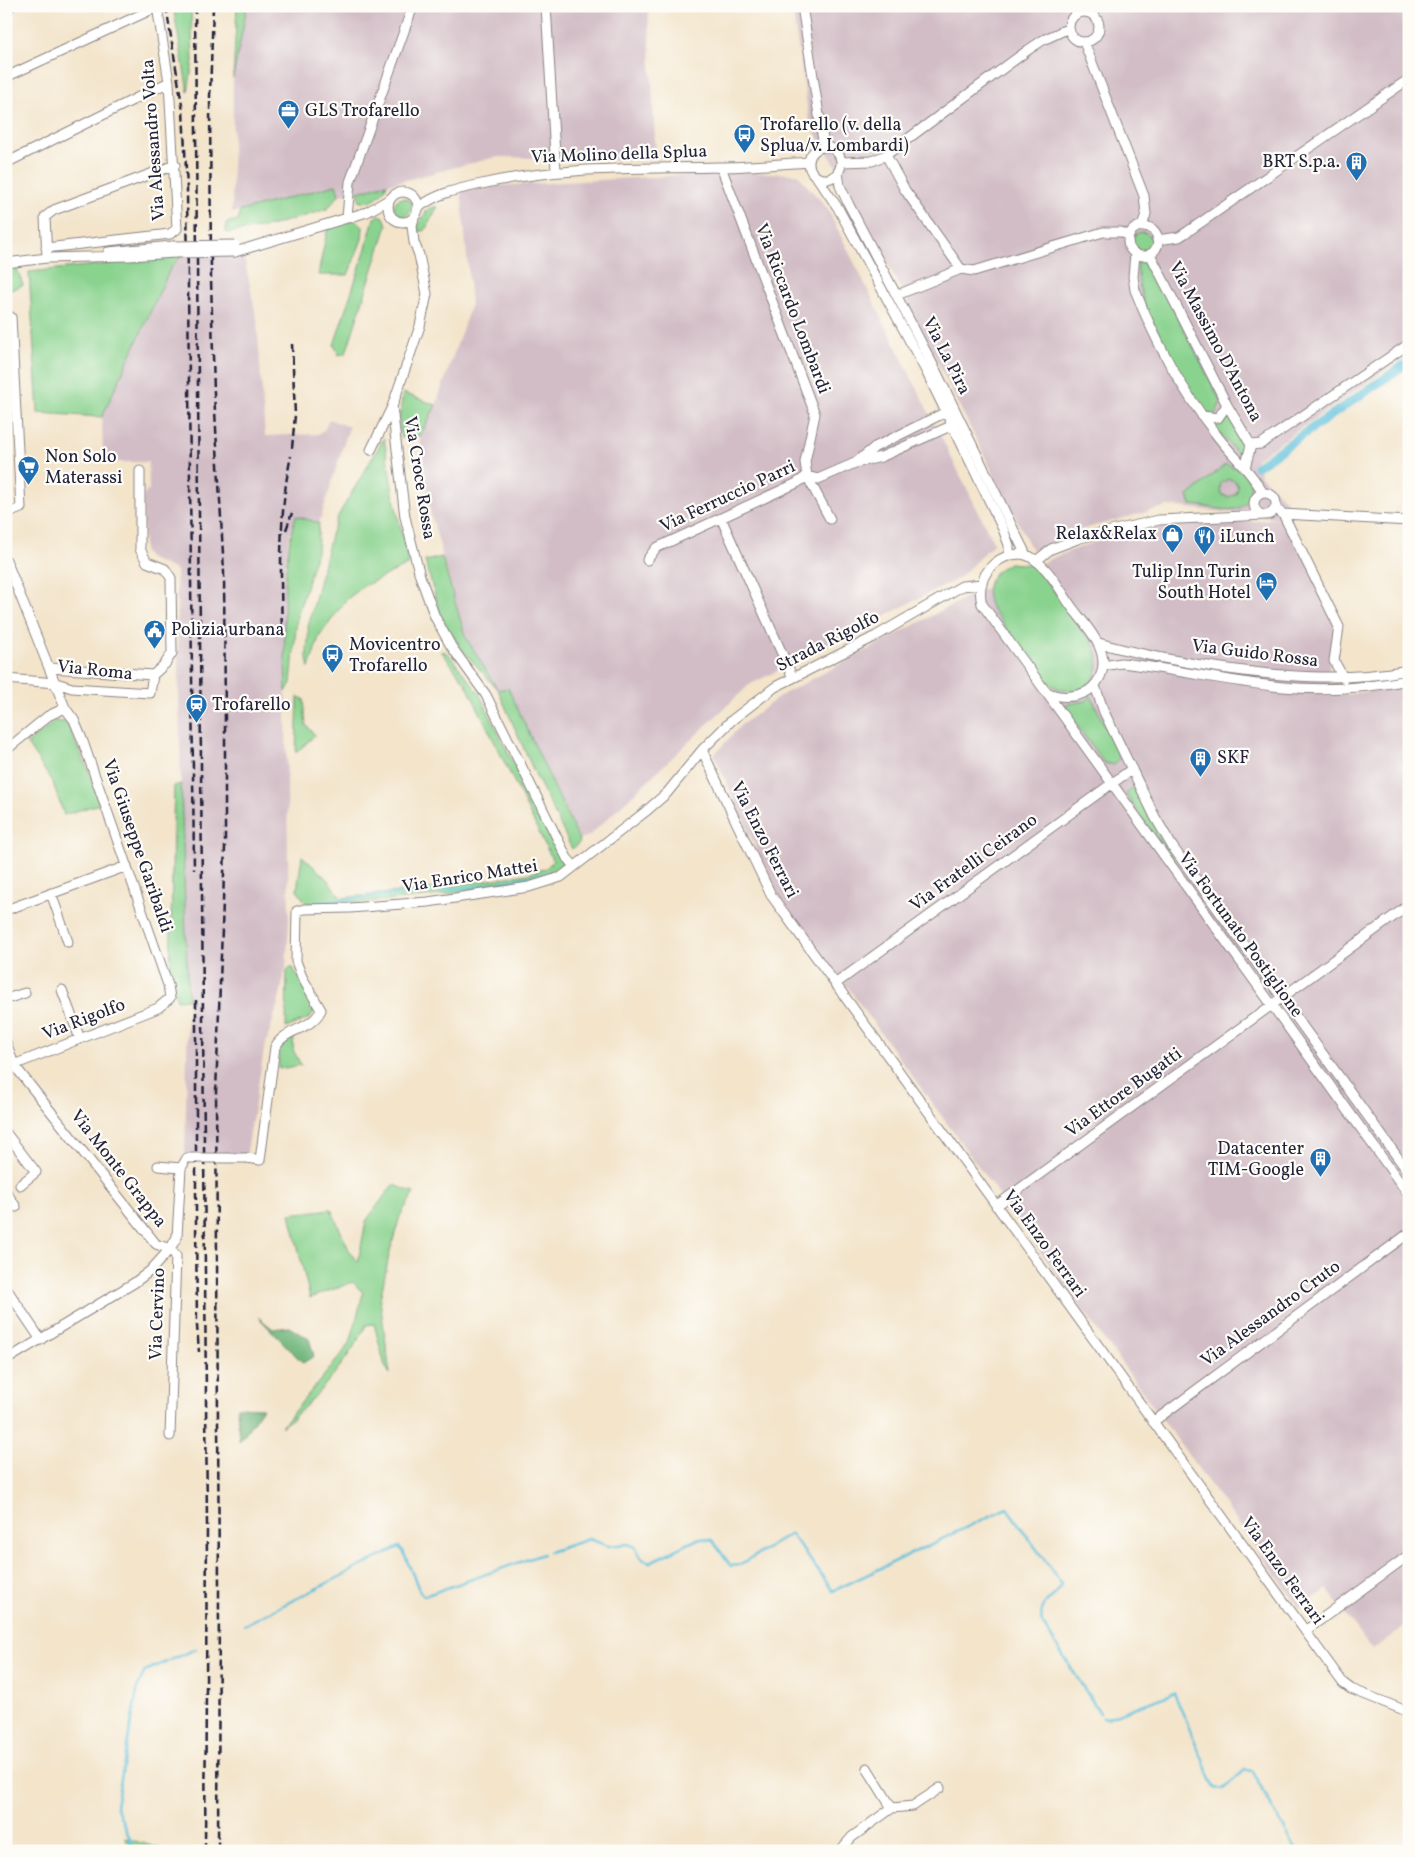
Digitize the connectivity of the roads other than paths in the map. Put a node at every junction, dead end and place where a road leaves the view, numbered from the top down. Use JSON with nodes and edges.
{"nodes":[{"id":1,"x":11,"y":6,"type":"edge"},
{"id":2,"x":157,"y":6,"type":"edge"},
{"id":3,"x":412,"y":6,"type":"edge"},
{"id":4,"x":546,"y":6,"type":"edge"},
{"id":5,"x":802,"y":6,"type":"edge"},
{"id":6,"x":6,"y":9,"type":"edge"},
{"id":7,"x":1093,"y":10,"type":"edge"},
{"id":8,"x":1069,"y":28,"type":"junction"},
{"id":9,"x":1084,"y":42,"type":"junction"},
{"id":10,"x":6,"y":77,"type":"edge"},
{"id":11,"x":1409,"y":79,"type":"edge"},
{"id":12,"x":169,"y":82,"type":"junction"},
{"id":13,"x":824,"y":146,"type":"junction"},
{"id":14,"x":886,"y":155,"type":"junction"},
{"id":15,"x":809,"y":162,"type":"junction"},
{"id":16,"x":841,"y":162,"type":"junction"},
{"id":17,"x":6,"y":163,"type":"edge"},
{"id":18,"x":175,"y":165,"type":"junction"},
{"id":19,"x":721,"y":167,"type":"junction"},
{"id":20,"x":556,"y":171,"type":"junction"},
{"id":21,"x":838,"y":172,"type":"junction"},
{"id":22,"x":816,"y":176,"type":"junction"},
{"id":23,"x":412,"y":195,"type":"junction"},
{"id":24,"x":434,"y":196,"type":"junction"},
{"id":25,"x":390,"y":199,"type":"junction"},
{"id":26,"x":418,"y":208,"type":"junction"},
{"id":27,"x":368,"y":212,"type":"junction"},
{"id":28,"x":392,"y":217,"type":"junction"},
{"id":29,"x":346,"y":218,"type":"junction"},
{"id":30,"x":414,"y":218,"type":"junction"},
{"id":31,"x":1142,"y":227,"type":"junction"},
{"id":32,"x":1129,"y":236,"type":"junction"},
{"id":33,"x":1157,"y":240,"type":"junction"},
{"id":34,"x":414,"y":242,"type":"junction"},
{"id":35,"x":46,"y":248,"type":"junction"},
{"id":36,"x":1135,"y":254,"type":"junction"},
{"id":37,"x":1150,"y":254,"type":"junction"},
{"id":38,"x":47,"y":258,"type":"junction"},
{"id":39,"x":6,"y":263,"type":"edge"},
{"id":40,"x":961,"y":269,"type":"junction"},
{"id":41,"x":896,"y":294,"type":"junction"},
{"id":42,"x":11,"y":317,"type":"dead end"},
{"id":43,"x":1409,"y":344,"type":"edge"},
{"id":44,"x":1228,"y":405,"type":"junction"},
{"id":45,"x":392,"y":407,"type":"junction"},
{"id":46,"x":946,"y":412,"type":"junction"},
{"id":47,"x":1202,"y":416,"type":"junction"},
{"id":48,"x":953,"y":425,"type":"junction"},
{"id":49,"x":901,"y":435,"type":"junction"},
{"id":50,"x":1252,"y":445,"type":"junction"},
{"id":51,"x":906,"y":446,"type":"junction"},
{"id":52,"x":371,"y":450,"type":"dead end"},
{"id":53,"x":855,"y":463,"type":"junction"},
{"id":54,"x":1244,"y":468,"type":"junction"},
{"id":55,"x":140,"y":472,"type":"dead end"},
{"id":56,"x":807,"y":476,"type":"junction"},
{"id":57,"x":1263,"y":493,"type":"junction"},
{"id":58,"x":1255,"y":501,"type":"junction"},
{"id":59,"x":1279,"y":511,"type":"junction"},
{"id":60,"x":6,"y":514,"type":"edge"},
{"id":61,"x":1265,"y":515,"type":"junction"},
{"id":62,"x":1228,"y":517,"type":"junction"},
{"id":63,"x":721,"y":518,"type":"junction"},
{"id":64,"x":830,"y":519,"type":"dead end"},
{"id":65,"x":1409,"y":521,"type":"edge"},
{"id":66,"x":1026,"y":555,"type":"junction"},
{"id":67,"x":1009,"y":556,"type":"junction"},
{"id":68,"x":6,"y":560,"type":"edge"},
{"id":69,"x":648,"y":560,"type":"dead end"},
{"id":70,"x":1036,"y":561,"type":"junction"},
{"id":71,"x":982,"y":584,"type":"junction"},
{"id":72,"x":1099,"y":643,"type":"junction"},
{"id":73,"x":1103,"y":666,"type":"junction"},
{"id":74,"x":51,"y":668,"type":"junction"},
{"id":75,"x":1409,"y":670,"type":"edge"},
{"id":76,"x":153,"y":675,"type":"junction"},
{"id":77,"x":793,"y":678,"type":"junction"},
{"id":78,"x":1344,"y":678,"type":"junction"},
{"id":79,"x":6,"y":679,"type":"edge"},
{"id":80,"x":1409,"y":680,"type":"edge"},
{"id":81,"x":56,"y":684,"type":"junction"},
{"id":82,"x":1095,"y":686,"type":"junction"},
{"id":83,"x":1046,"y":692,"type":"junction"},
{"id":84,"x":65,"y":708,"type":"junction"},
{"id":85,"x":6,"y":750,"type":"edge"},
{"id":86,"x":702,"y":750,"type":"junction"},
{"id":87,"x":1132,"y":769,"type":"junction"},
{"id":88,"x":1111,"y":784,"type":"junction"},
{"id":89,"x":1185,"y":864,"type":"junction"},
{"id":90,"x":127,"y":866,"type":"junction"},
{"id":91,"x":574,"y":866,"type":"junction"},
{"id":92,"x":1175,"y":872,"type":"junction"},
{"id":93,"x":51,"y":894,"type":"junction"},
{"id":94,"x":1409,"y":905,"type":"edge"},
{"id":95,"x":6,"y":910,"type":"edge"},
{"id":96,"x":68,"y":942,"type":"dead end"},
{"id":97,"x":836,"y":984,"type":"junction"},
{"id":98,"x":62,"y":990,"type":"dead end"},
{"id":99,"x":25,"y":993,"type":"dead end"},
{"id":100,"x":170,"y":998,"type":"joint"},
{"id":101,"x":1282,"y":998,"type":"junction"},
{"id":102,"x":6,"y":999,"type":"edge"},
{"id":103,"x":1272,"y":1006,"type":"junction"},
{"id":104,"x":80,"y":1039,"type":"junction"},
{"id":105,"x":6,"y":1042,"type":"edge"},
{"id":106,"x":10,"y":1066,"type":"edge"},
{"id":107,"x":6,"y":1133,"type":"edge"},
{"id":108,"x":260,"y":1160,"type":"joint"},
{"id":109,"x":158,"y":1166,"type":"dead end"},
{"id":110,"x":181,"y":1168,"type":"junction"},
{"id":111,"x":1409,"y":1173,"type":"edge"},
{"id":112,"x":20,"y":1185,"type":"dead end"},
{"id":113,"x":6,"y":1192,"type":"edge"},
{"id":114,"x":1409,"y":1195,"type":"edge"},
{"id":115,"x":996,"y":1206,"type":"junction"},
{"id":116,"x":16,"y":1207,"type":"dead end"},
{"id":117,"x":1409,"y":1234,"type":"edge"},
{"id":118,"x":170,"y":1248,"type":"junction"},
{"id":119,"x":6,"y":1288,"type":"edge"},
{"id":120,"x":41,"y":1340,"type":"junction"},
{"id":121,"x":6,"y":1360,"type":"edge"},
{"id":122,"x":1153,"y":1422,"type":"junction"},
{"id":123,"x":170,"y":1436,"type":"dead end"},
{"id":124,"x":1409,"y":1555,"type":"edge"},
{"id":125,"x":1305,"y":1631,"type":"junction"},
{"id":126,"x":1409,"y":1712,"type":"edge"},
{"id":127,"x":867,"y":1768,"type":"dead end"},
{"id":128,"x":940,"y":1788,"type":"dead end"},
{"id":129,"x":892,"y":1808,"type":"junction"},
{"id":130,"x":840,"y":1851,"type":"edge"}],
"edges":[{"from":1,"to":6,"type":"street"},
{"from":2,"to":10,"type":"street"},
{"from":2,"to":12,"type":"street","name":"Via Alessandro Volta"},
{"from":3,"to":29,"type":"street"},
{"from":4,"to":20,"type":"street"},
{"from":5,"to":13,"type":"street"},
{"from":7,"to":8,"type":"street"},
{"from":7,"to":9,"type":"street"},
{"from":8,"to":9,"type":"street"},
{"from":8,"to":14,"type":"street"},
{"from":9,"to":31,"type":"street"},
{"from":11,"to":33,"type":"street"},
{"from":12,"to":17,"type":"street"},
{"from":12,"to":18,"type":"street","name":"Via Alessandro Volta"},
{"from":13,"to":15,"type":"street"},
{"from":13,"to":16,"type":"street"},
{"from":14,"to":16,"type":"street"},
{"from":14,"to":40,"type":"street"},
{"from":15,"to":19,"type":"street","name":"Via Molino della Splua"},
{"from":15,"to":22,"type":"street"},
{"from":16,"to":21,"type":"street"},
{"from":18,"to":35,"type":"street"},
{"from":18,"to":35,"type":"street","name":"Via Alessandro Volta"},
{"from":19,"to":20,"type":"street","name":"Via Molino della Splua"},
{"from":19,"to":56,"type":"street","name":"Via Riccardo Lombardi"},
{"from":20,"to":24,"type":"street","name":"Via Molino della Splua"},
{"from":21,"to":22,"type":"street"},
{"from":21,"to":41,"type":"street","name":"Via La Pira"},
{"from":22,"to":46,"type":"street","name":"Via La Pira"},
{"from":23,"to":24,"type":"street","name":"Via Molino della Splua"},
{"from":23,"to":25,"type":"street"},
{"from":23,"to":26,"type":"street"},
{"from":24,"to":26,"type":"street","name":"Via Molino della Splua"},
{"from":25,"to":27,"type":"street"},
{"from":25,"to":28,"type":"street"},
{"from":26,"to":30,"type":"street"},
{"from":27,"to":28,"type":"street"},
{"from":27,"to":29,"type":"street"},
{"from":28,"to":30,"type":"street"},
{"from":28,"to":34,"type":"street","name":"Via Croce Rossa"},
{"from":29,"to":38,"type":"street","bridge":true},
{"from":30,"to":34,"type":"street","name":"Via Croce Rossa"},
{"from":31,"to":32,"type":"street"},
{"from":31,"to":33,"type":"street"},
{"from":32,"to":36,"type":"street"},
{"from":32,"to":40,"type":"street"},
{"from":33,"to":37,"type":"street"},
{"from":34,"to":45,"type":"street","name":"Via Croce Rossa"},
{"from":35,"to":38,"type":"street"},
{"from":36,"to":37,"type":"street"},
{"from":36,"to":47,"type":"street"},
{"from":37,"to":44,"type":"street","name":"Via Massimo D'Antona"},
{"from":38,"to":39,"type":"street"},
{"from":40,"to":41,"type":"street"},
{"from":41,"to":66,"type":"street","name":"Via La Pira"},
{"from":42,"to":60,"type":"street"},
{"from":43,"to":50,"type":"street","name":"Via Massimo D'Antona"},
{"from":44,"to":47,"type":"street"},
{"from":44,"to":50,"type":"street","name":"Via Massimo D'Antona"},
{"from":45,"to":52,"type":"street"},
{"from":45,"to":91,"type":"street","name":"Via Croce Rossa"},
{"from":46,"to":48,"type":"street","name":"Via La Pira"},
{"from":46,"to":49,"type":"street"},
{"from":47,"to":54,"type":"street"},
{"from":48,"to":51,"type":"street"},
{"from":48,"to":67,"type":"street","name":"Via La Pira"},
{"from":49,"to":51,"type":"street"},
{"from":49,"to":53,"type":"street"},
{"from":50,"to":54,"type":"street","name":"Via Massimo D'Antona"},
{"from":51,"to":53,"type":"street"},
{"from":53,"to":56,"type":"street","name":"Via Ferruccio Parri"},
{"from":54,"to":57,"type":"street"},
{"from":55,"to":76,"type":"street"},
{"from":56,"to":63,"type":"street","name":"Via Ferruccio Parri"},
{"from":56,"to":64,"type":"street","name":"Via Riccardo Lombardi"},
{"from":57,"to":58,"type":"street"},
{"from":57,"to":59,"type":"street"},
{"from":58,"to":61,"type":"street"},
{"from":58,"to":62,"type":"street"},
{"from":59,"to":61,"type":"street"},
{"from":59,"to":65,"type":"street"},
{"from":59,"to":78,"type":"street","name":"Via Guido Rossa"},
{"from":61,"to":62,"type":"street"},
{"from":62,"to":70,"type":"street"},
{"from":63,"to":69,"type":"street","name":"Via Ferruccio Parri"},
{"from":63,"to":77,"type":"street"},
{"from":66,"to":67,"type":"street"},
{"from":66,"to":70,"type":"street"},
{"from":67,"to":71,"type":"street"},
{"from":68,"to":74,"type":"street","name":"Via Giuseppe Garibaldi"},
{"from":70,"to":72,"type":"street"},
{"from":71,"to":77,"type":"street","name":"Strada Rigolfo"},
{"from":71,"to":83,"type":"street","name":"Via Fortunato Postiglione"},
{"from":72,"to":73,"type":"street"},
{"from":72,"to":78,"type":"street","name":"Via Guido Rossa"},
{"from":73,"to":80,"type":"street","name":"Via Guido Rossa"},
{"from":73,"to":82,"type":"street"},
{"from":74,"to":76,"type":"street","name":"Via Roma"},
{"from":74,"to":81,"type":"street","name":"Via Giuseppe Garibaldi"},
{"from":75,"to":78,"type":"street","name":"Via Guido Rossa"},
{"from":76,"to":81,"type":"street","name":"Via Roma"},
{"from":77,"to":86,"type":"street","name":"Strada Rigolfo"},
{"from":79,"to":81,"type":"street","name":"Via Roma"},
{"from":81,"to":84,"type":"street","name":"Via Giuseppe Garibaldi"},
{"from":82,"to":83,"type":"street"},
{"from":82,"to":87,"type":"street","name":"Via Fortunato Postiglione"},
{"from":83,"to":88,"type":"street","name":"Via Fortunato Postiglione"},
{"from":84,"to":85,"type":"street"},
{"from":84,"to":90,"type":"street","name":"Via Giuseppe Garibaldi"},
{"from":86,"to":91,"type":"street","name":"Via Enrico Mattei"},
{"from":86,"to":97,"type":"street","name":"Via Enzo Ferrari"},
{"from":87,"to":88,"type":"street","name":"Via Fratelli Ceirano"},
{"from":87,"to":89,"type":"street","name":"Via Fortunato Postiglione"},
{"from":88,"to":92,"type":"street","name":"Via Fortunato Postiglione"},
{"from":88,"to":97,"type":"street","name":"Via Fratelli Ceirano"},
{"from":89,"to":92,"type":"street"},
{"from":89,"to":101,"type":"street","name":"Via Fortunato Postiglione"},
{"from":90,"to":93,"type":"street"},
{"from":90,"to":100,"type":"street","name":"Via Giuseppe Garibaldi"},
{"from":91,"to":108,"type":"street","name":"Via Enrico Mattei"},
{"from":92,"to":103,"type":"street","name":"Via Fortunato Postiglione"},
{"from":93,"to":95,"type":"street"},
{"from":93,"to":96,"type":"street"},
{"from":94,"to":101,"type":"street","name":"Via Ettore Bugatti"},
{"from":97,"to":115,"type":"street","name":"Via Enzo Ferrari"},
{"from":98,"to":104,"type":"street"},
{"from":99,"to":102,"type":"street"},
{"from":100,"to":104,"type":"street","name":"Via Rigolfo"},
{"from":101,"to":103,"type":"street","name":"Via Ettore Bugatti"},
{"from":101,"to":111,"type":"street","name":"Via Fortunato Postiglione"},
{"from":103,"to":114,"type":"street","name":"Via Fortunato Postiglione"},
{"from":103,"to":115,"type":"street","name":"Via Ettore Bugatti"},
{"from":104,"to":106,"type":"street","name":"Via Rigolfo"},
{"from":105,"to":106,"type":"street","name":"Via Monte Grappa"},
{"from":106,"to":118,"type":"street","name":"Via Monte Grappa"},
{"from":107,"to":112,"type":"street"},
{"from":108,"to":110,"type":"street","name":"Via Cervino","bridge":true},
{"from":109,"to":110,"type":"street"},
{"from":110,"to":118,"type":"street","name":"Via Cervino"},
{"from":113,"to":116,"type":"street"},
{"from":115,"to":122,"type":"street","name":"Via Enzo Ferrari"},
{"from":117,"to":122,"type":"street","name":"Via Alessandro Cruto"},
{"from":118,"to":120,"type":"street","name":"Via Monte Grappa"},
{"from":118,"to":123,"type":"street","name":"Via Cervino"},
{"from":119,"to":120,"type":"street"},
{"from":120,"to":121,"type":"street","name":"Via Monte Grappa"},
{"from":122,"to":125,"type":"street","name":"Via Enzo Ferrari"},
{"from":124,"to":125,"type":"street"},
{"from":125,"to":126,"type":"street","name":"Via Enzo Ferrari"},
{"from":127,"to":129,"type":"street"},
{"from":128,"to":129,"type":"street"},
{"from":129,"to":130,"type":"street"}]}
